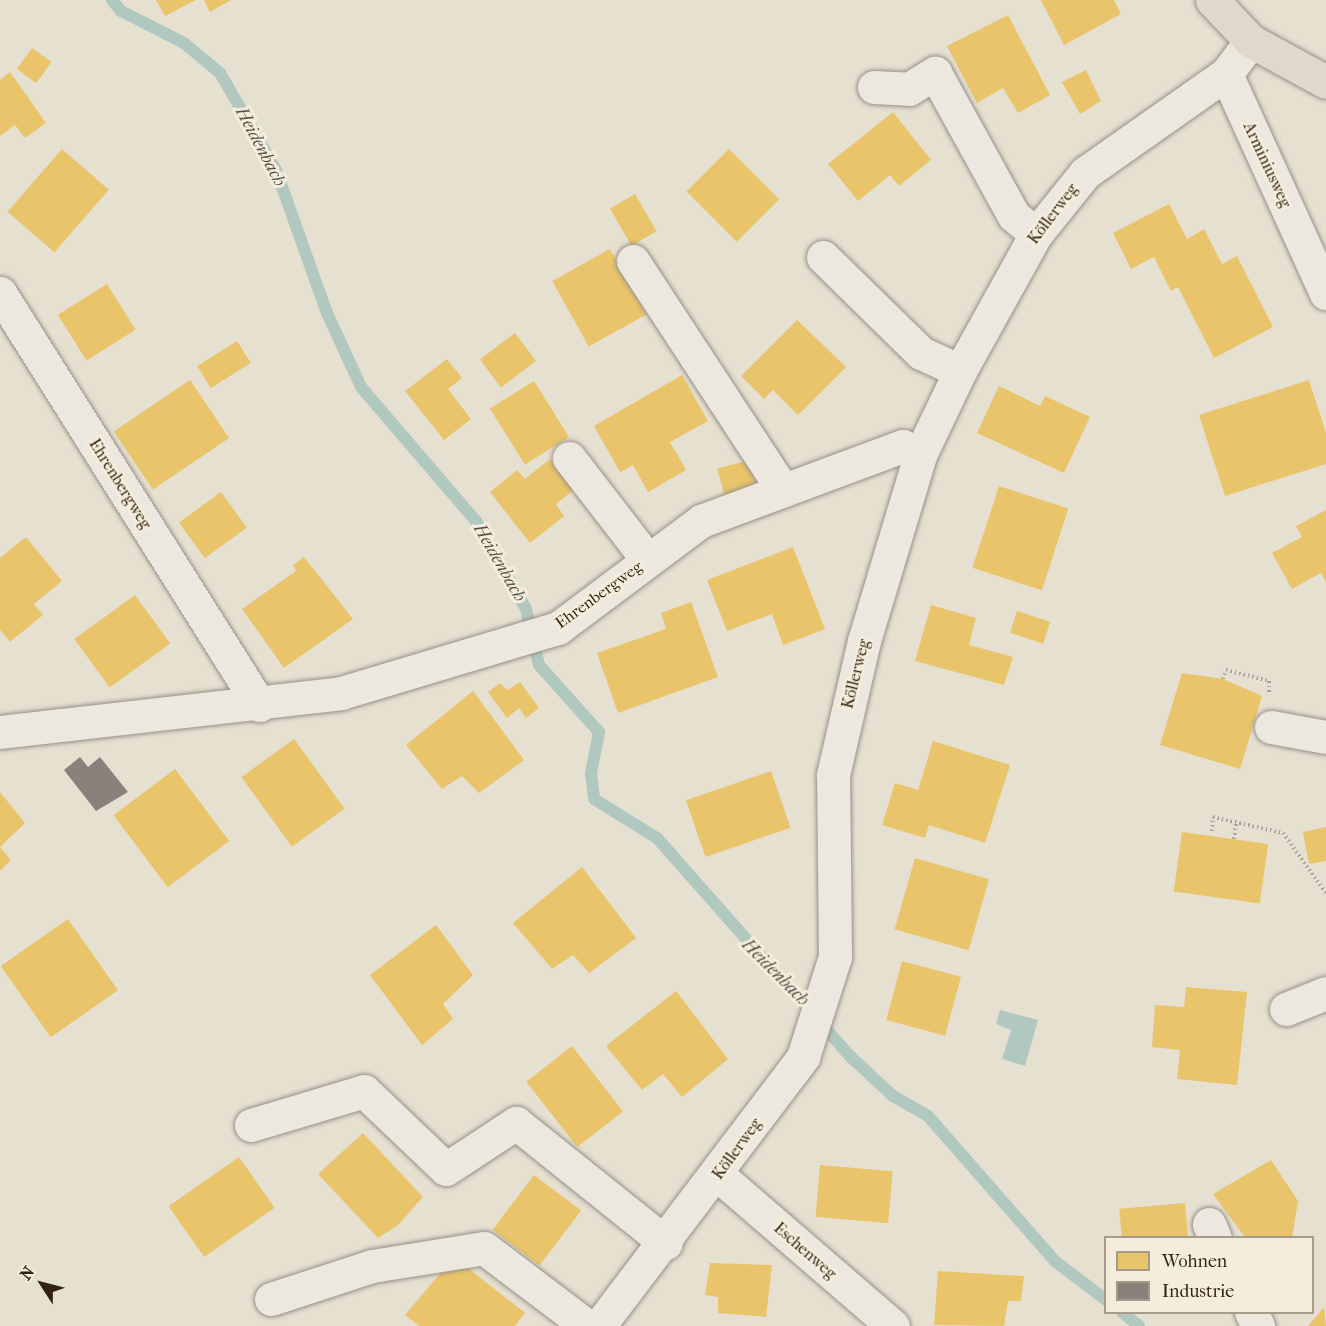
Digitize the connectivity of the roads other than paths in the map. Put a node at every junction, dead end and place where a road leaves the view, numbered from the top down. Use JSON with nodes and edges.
{"nodes":[{"id":1,"x":1212,"y":0,"type":"edge"},
{"id":2,"x":1251,"y":41,"type":"junction"},
{"id":3,"x":1226,"y":75,"type":"junction"},
{"id":4,"x":1326,"y":82,"type":"edge"},
{"id":5,"x":874,"y":87,"type":"dead end"},
{"id":6,"x":1035,"y":234,"type":"junction"},
{"id":7,"x":823,"y":257,"type":"dead end"},
{"id":8,"x":633,"y":261,"type":"dead end"},
{"id":9,"x":0,"y":293,"type":"edge"},
{"id":10,"x":1326,"y":293,"type":"edge"},
{"id":11,"x":960,"y":371,"type":"junction"},
{"id":12,"x":920,"y":455,"type":"junction"},
{"id":13,"x":569,"y":458,"type":"dead end"},
{"id":14,"x":783,"y":490,"type":"junction"},
{"id":15,"x":647,"y":559,"type":"junction"},
{"id":16,"x":259,"y":705,"type":"junction"},
{"id":17,"x":4,"y":726,"type":"edge"},
{"id":18,"x":1271,"y":727,"type":"road end"},
{"id":19,"x":1326,"y":737,"type":"edge"},
{"id":20,"x":1326,"y":993,"type":"edge"},
{"id":21,"x":1286,"y":1009,"type":"dead end"},
{"id":22,"x":251,"y":1125,"type":"dead end"},
{"id":23,"x":718,"y":1175,"type":"junction"},
{"id":24,"x":666,"y":1242,"type":"junction"},
{"id":25,"x":272,"y":1299,"type":"dead end"},
{"id":26,"x":588,"y":1326,"type":"edge"},
{"id":27,"x":599,"y":1326,"type":"edge"},
{"id":28,"x":892,"y":1326,"type":"edge"}],
"edges":[{"from":1,"to":2,"type":"main road"},
{"from":2,"to":3,"type":"street"},
{"from":2,"to":4,"type":"main road"},
{"from":3,"to":6,"type":"street","name":"Köllerweg"},
{"from":3,"to":10,"type":"street","name":"Arminiusweg"},
{"from":5,"to":6,"type":"street"},
{"from":6,"to":11,"type":"street","name":"Köllerweg"},
{"from":7,"to":11,"type":"street"},
{"from":8,"to":14,"type":"street"},
{"from":9,"to":16,"type":"street","name":"Ehrenbergweg"},
{"from":11,"to":12,"type":"street","name":"Köllerweg"},
{"from":12,"to":14,"type":"street","name":"Ehrenbergweg"},
{"from":12,"to":23,"type":"street","name":"Köllerweg"},
{"from":13,"to":15,"type":"street"},
{"from":14,"to":15,"type":"street","name":"Ehrenbergweg"},
{"from":15,"to":16,"type":"street","name":"Ehrenbergweg"},
{"from":16,"to":17,"type":"street","name":"Ehrenbergweg"},
{"from":18,"to":19,"type":"street"},
{"from":20,"to":21,"type":"street"},
{"from":22,"to":24,"type":"street"},
{"from":23,"to":24,"type":"street","name":"Köllerweg"},
{"from":23,"to":28,"type":"street","name":"Eschenweg"},
{"from":24,"to":27,"type":"street","name":"Köllerweg"},
{"from":25,"to":26,"type":"street"}]}
